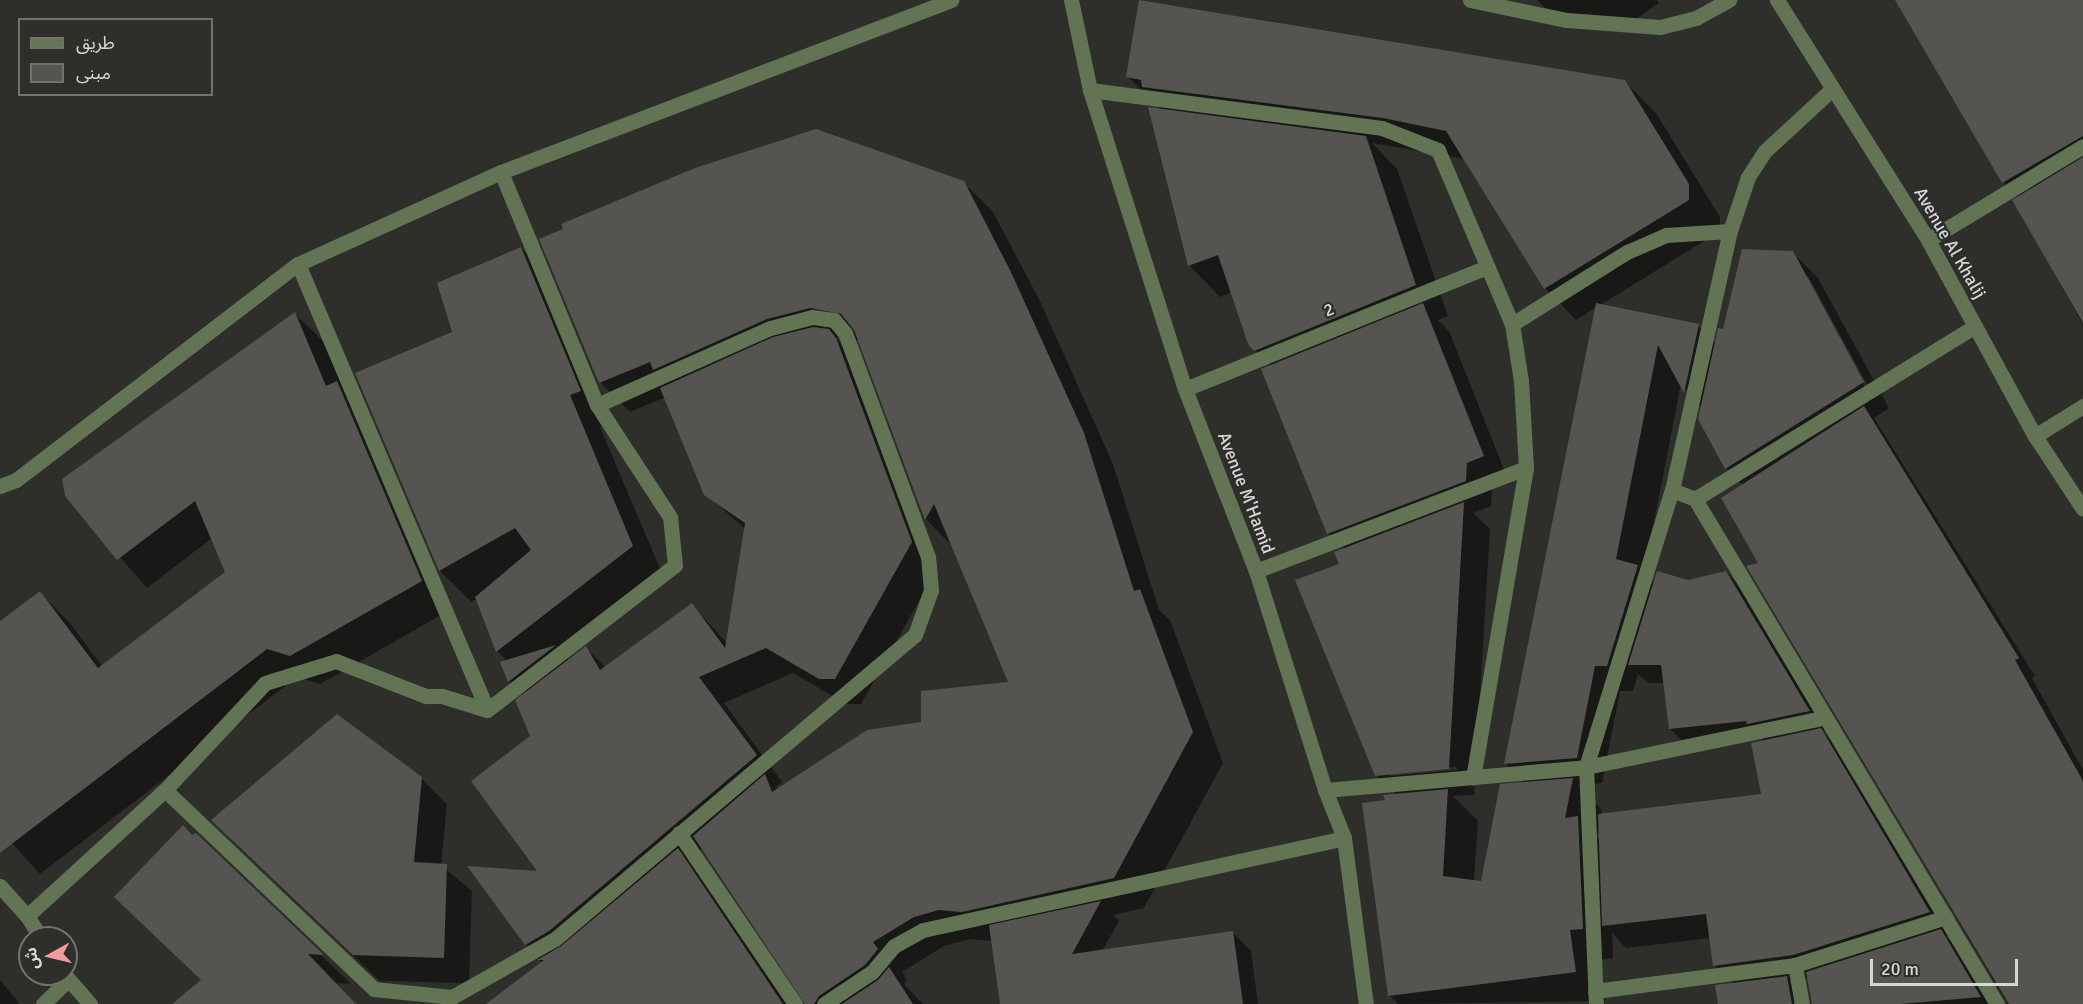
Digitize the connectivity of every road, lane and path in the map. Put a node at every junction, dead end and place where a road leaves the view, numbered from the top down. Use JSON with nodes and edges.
{"nodes":[{"id":1,"x":951,"y":0,"type":"edge"},
{"id":2,"x":1071,"y":0,"type":"edge"},
{"id":3,"x":1470,"y":0,"type":"edge"},
{"id":4,"x":1729,"y":0,"type":"edge"},
{"id":5,"x":1777,"y":0,"type":"edge"},
{"id":6,"x":1832,"y":89,"type":"junction"},
{"id":7,"x":1090,"y":90,"type":"junction"},
{"id":8,"x":2083,"y":146,"type":"edge"},
{"id":9,"x":501,"y":172,"type":"junction"},
{"id":10,"x":1730,"y":231,"type":"junction"},
{"id":11,"x":1928,"y":240,"type":"junction"},
{"id":12,"x":298,"y":264,"type":"junction"},
{"id":13,"x":1487,"y":267,"type":"junction"},
{"id":14,"x":1512,"y":324,"type":"junction"},
{"id":15,"x":1975,"y":326,"type":"junction"},
{"id":16,"x":1185,"y":389,"type":"junction"},
{"id":17,"x":597,"y":405,"type":"junction"},
{"id":18,"x":2083,"y":406,"type":"edge"},
{"id":19,"x":2035,"y":436,"type":"junction"},
{"id":20,"x":1526,"y":468,"type":"junction"},
{"id":21,"x":0,"y":486,"type":"edge"},
{"id":22,"x":1672,"y":490,"type":"junction"},
{"id":23,"x":1695,"y":499,"type":"junction"},
{"id":24,"x":2083,"y":509,"type":"edge"},
{"id":25,"x":1256,"y":571,"type":"junction"},
{"id":26,"x":487,"y":710,"type":"junction"},
{"id":27,"x":1823,"y":718,"type":"junction"},
{"id":28,"x":1586,"y":767,"type":"junction"},
{"id":29,"x":1473,"y":778,"type":"junction"},
{"id":30,"x":165,"y":790,"type":"junction"},
{"id":31,"x":1325,"y":790,"type":"junction"},
{"id":32,"x":679,"y":833,"type":"junction"},
{"id":33,"x":1344,"y":838,"type":"junction"},
{"id":34,"x":0,"y":886,"type":"edge"},
{"id":35,"x":27,"y":916,"type":"junction"},
{"id":36,"x":1946,"y":918,"type":"junction"},
{"id":37,"x":33,"y":926,"type":"edge"},
{"id":38,"x":1795,"y":965,"type":"junction"},
{"id":39,"x":58,"y":986,"type":"edge"},
{"id":40,"x":74,"y":986,"type":"edge"},
{"id":41,"x":1596,"y":998,"type":"edge"},
{"id":42,"x":43,"y":1004,"type":"edge"},
{"id":43,"x":90,"y":1004,"type":"edge"},
{"id":44,"x":795,"y":1004,"type":"edge"},
{"id":45,"x":824,"y":1004,"type":"edge"},
{"id":46,"x":1366,"y":1004,"type":"edge"},
{"id":47,"x":1802,"y":1004,"type":"edge"},
{"id":48,"x":1997,"y":1004,"type":"edge"}],
"edges":[{"from":1,"to":9,"type":"street"},
{"from":2,"to":7,"type":"street","name":"Avenue M'Hamid"},
{"from":3,"to":4,"type":"street"},
{"from":5,"to":6,"type":"street","name":"Avenue Al Khalij"},
{"from":6,"to":10,"type":"street"},
{"from":6,"to":11,"type":"street","name":"Avenue Al Khalij"},
{"from":7,"to":13,"type":"street"},
{"from":7,"to":16,"type":"street","name":"Avenue M'Hamid"},
{"from":8,"to":11,"type":"street"},
{"from":9,"to":12,"type":"street"},
{"from":9,"to":17,"type":"street"},
{"from":10,"to":14,"type":"street"},
{"from":10,"to":22,"type":"street"},
{"from":11,"to":15,"type":"street","name":"Avenue Al Khalij"},
{"from":12,"to":21,"type":"street"},
{"from":12,"to":26,"type":"street"},
{"from":13,"to":14,"type":"street"},
{"from":13,"to":16,"type":"street","name":"2"},
{"from":14,"to":20,"type":"street"},
{"from":15,"to":19,"type":"street","name":"Avenue Al Khalij"},
{"from":15,"to":23,"type":"street"},
{"from":16,"to":25,"type":"street","name":"Avenue M'Hamid"},
{"from":17,"to":26,"type":"street"},
{"from":17,"to":32,"type":"street"},
{"from":18,"to":19,"type":"street"},
{"from":19,"to":24,"type":"street","name":"Avenue Al Khalij"},
{"from":20,"to":25,"type":"street"},
{"from":20,"to":29,"type":"street"},
{"from":22,"to":23,"type":"street"},
{"from":22,"to":28,"type":"street"},
{"from":23,"to":27,"type":"street"},
{"from":25,"to":31,"type":"street","name":"Avenue M'Hamid"},
{"from":26,"to":30,"type":"street"},
{"from":27,"to":28,"type":"street"},
{"from":27,"to":36,"type":"street"},
{"from":28,"to":29,"type":"street"},
{"from":28,"to":41,"type":"street"},
{"from":29,"to":31,"type":"street"},
{"from":30,"to":32,"type":"street"},
{"from":30,"to":35,"type":"street"},
{"from":31,"to":33,"type":"street","name":"Avenue M'Hamid"},
{"from":32,"to":44,"type":"street"},
{"from":33,"to":45,"type":"street"},
{"from":33,"to":46,"type":"street","name":"Avenue M'Hamid"},
{"from":34,"to":35,"type":"street"},
{"from":35,"to":37,"type":"street"},
{"from":36,"to":38,"type":"street"},
{"from":36,"to":48,"type":"street"},
{"from":38,"to":41,"type":"street"},
{"from":38,"to":47,"type":"street"},
{"from":39,"to":42,"type":"street"},
{"from":40,"to":43,"type":"street"}]}
